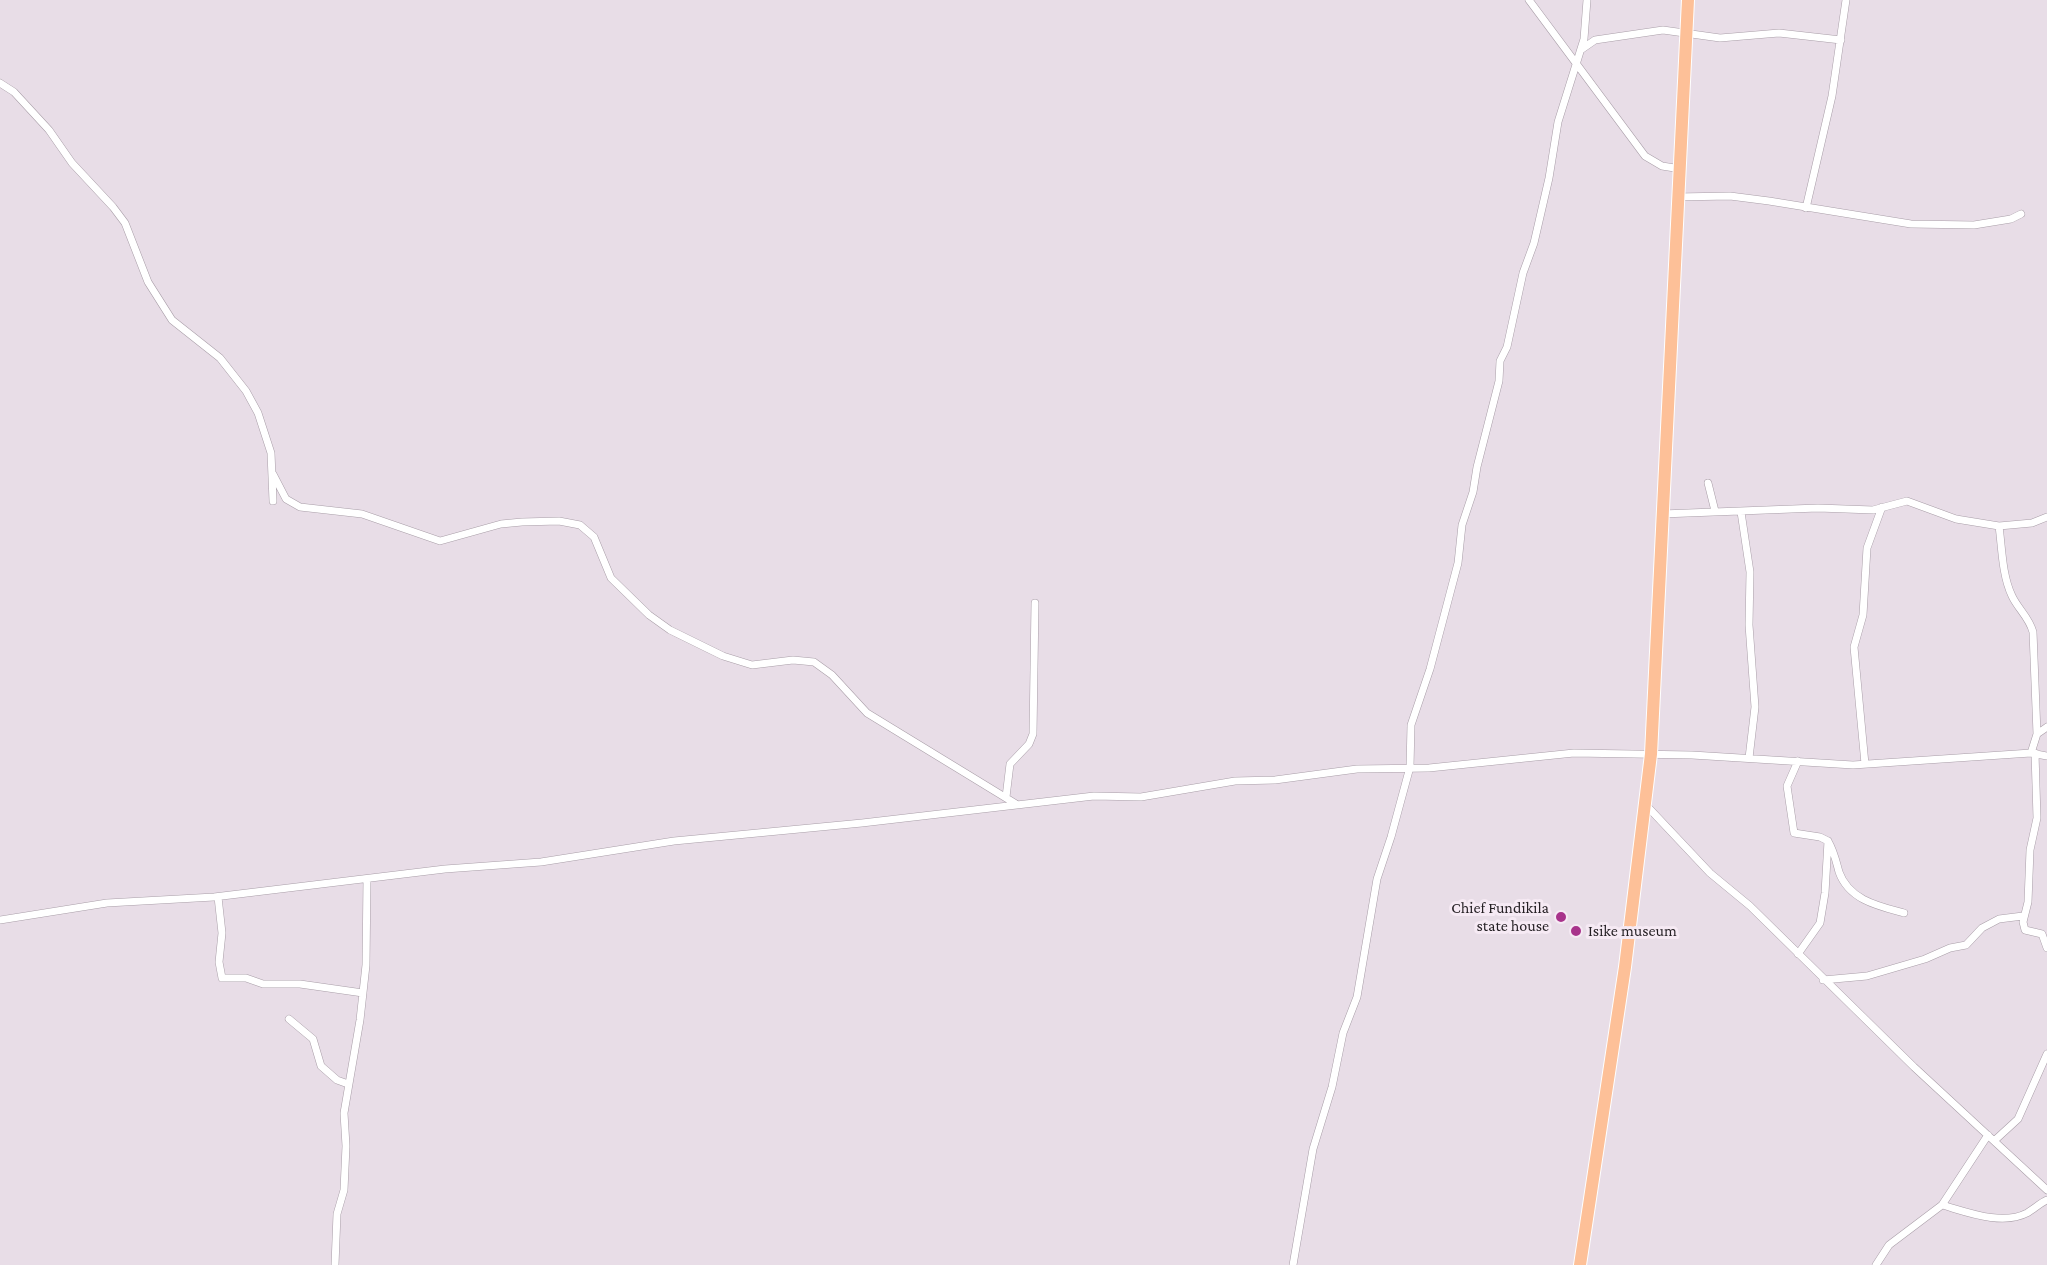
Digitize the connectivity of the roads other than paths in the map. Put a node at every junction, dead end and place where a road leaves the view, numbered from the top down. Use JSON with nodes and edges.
{"nodes":[{"id":1,"x":1529,"y":0,"type":"edge"},
{"id":2,"x":1587,"y":0,"type":"edge"},
{"id":3,"x":1688,"y":0,"type":"edge"},
{"id":4,"x":1846,"y":0,"type":"edge"},
{"id":5,"x":1686,"y":33,"type":"junction"},
{"id":6,"x":1841,"y":40,"type":"junction"},
{"id":7,"x":1582,"y":49,"type":"junction"},
{"id":8,"x":1575,"y":61,"type":"junction"},
{"id":9,"x":0,"y":83,"type":"edge"},
{"id":10,"x":1681,"y":169,"type":"junction"},
{"id":11,"x":1677,"y":196,"type":"junction"},
{"id":12,"x":1806,"y":208,"type":"junction"},
{"id":13,"x":2021,"y":214,"type":"dead end"},
{"id":14,"x":273,"y":474,"type":"junction"},
{"id":15,"x":1708,"y":483,"type":"dead end"},
{"id":16,"x":273,"y":501,"type":"dead end"},
{"id":17,"x":1882,"y":507,"type":"junction"},
{"id":18,"x":1715,"y":511,"type":"junction"},
{"id":19,"x":1741,"y":512,"type":"junction"},
{"id":20,"x":1662,"y":514,"type":"junction"},
{"id":21,"x":2047,"y":517,"type":"edge"},
{"id":22,"x":1999,"y":526,"type":"junction"},
{"id":23,"x":1035,"y":603,"type":"dead end"},
{"id":24,"x":2047,"y":727,"type":"edge"},
{"id":25,"x":2037,"y":734,"type":"junction"},
{"id":26,"x":2033,"y":753,"type":"junction"},
{"id":27,"x":1651,"y":754,"type":"junction"},
{"id":28,"x":2047,"y":756,"type":"edge"},
{"id":29,"x":1749,"y":758,"type":"junction"},
{"id":30,"x":1798,"y":761,"type":"junction"},
{"id":31,"x":1865,"y":764,"type":"junction"},
{"id":32,"x":1410,"y":768,"type":"junction"},
{"id":33,"x":1006,"y":797,"type":"junction"},
{"id":34,"x":1016,"y":804,"type":"junction"},
{"id":35,"x":1645,"y":804,"type":"junction"},
{"id":36,"x":2047,"y":818,"type":"edge"},
{"id":37,"x":2037,"y":819,"type":"junction"},
{"id":38,"x":1827,"y":841,"type":"junction"},
{"id":39,"x":367,"y":879,"type":"junction"},
{"id":40,"x":218,"y":897,"type":"junction"},
{"id":41,"x":1904,"y":913,"type":"dead end"},
{"id":42,"x":2023,"y":916,"type":"junction"},
{"id":43,"x":0,"y":920,"type":"edge"},
{"id":44,"x":2047,"y":948,"type":"edge"},
{"id":45,"x":1798,"y":954,"type":"junction"},
{"id":46,"x":1823,"y":980,"type":"junction"},
{"id":47,"x":363,"y":993,"type":"junction"},
{"id":48,"x":289,"y":1018,"type":"dead end"},
{"id":49,"x":2047,"y":1054,"type":"edge"},
{"id":50,"x":348,"y":1084,"type":"junction"},
{"id":51,"x":1988,"y":1135,"type":"junction"},
{"id":52,"x":1994,"y":1141,"type":"junction"},
{"id":53,"x":2047,"y":1190,"type":"edge"},
{"id":54,"x":2047,"y":1200,"type":"edge"},
{"id":55,"x":1942,"y":1205,"type":"junction"},
{"id":56,"x":335,"y":1265,"type":"edge"},
{"id":57,"x":1293,"y":1265,"type":"edge"},
{"id":58,"x":1580,"y":1265,"type":"edge"},
{"id":59,"x":1876,"y":1265,"type":"edge"}],
"edges":[{"from":1,"to":8,"type":"street"},
{"from":2,"to":7,"type":"street"},
{"from":3,"to":5,"type":"highway"},
{"from":4,"to":6,"type":"street"},
{"from":5,"to":6,"type":"street"},
{"from":5,"to":7,"type":"street"},
{"from":5,"to":10,"type":"highway"},
{"from":6,"to":12,"type":"street"},
{"from":7,"to":8,"type":"street"},
{"from":8,"to":10,"type":"street"},
{"from":8,"to":32,"type":"street"},
{"from":9,"to":14,"type":"street"},
{"from":10,"to":11,"type":"highway"},
{"from":11,"to":12,"type":"street"},
{"from":11,"to":20,"type":"highway"},
{"from":12,"to":13,"type":"street"},
{"from":14,"to":16,"type":"street"},
{"from":14,"to":33,"type":"street"},
{"from":15,"to":18,"type":"street"},
{"from":17,"to":19,"type":"street"},
{"from":17,"to":22,"type":"street"},
{"from":17,"to":31,"type":"street"},
{"from":18,"to":19,"type":"street"},
{"from":18,"to":20,"type":"street"},
{"from":19,"to":29,"type":"street"},
{"from":20,"to":27,"type":"highway"},
{"from":21,"to":22,"type":"street"},
{"from":22,"to":25,"type":"street"},
{"from":23,"to":33,"type":"street"},
{"from":24,"to":25,"type":"street"},
{"from":25,"to":26,"type":"street"},
{"from":26,"to":28,"type":"street"},
{"from":26,"to":31,"type":"street"},
{"from":26,"to":37,"type":"street"},
{"from":27,"to":29,"type":"street"},
{"from":27,"to":32,"type":"street"},
{"from":27,"to":35,"type":"highway"},
{"from":29,"to":30,"type":"street"},
{"from":30,"to":31,"type":"street"},
{"from":30,"to":38,"type":"street"},
{"from":32,"to":34,"type":"street"},
{"from":32,"to":57,"type":"street"},
{"from":33,"to":34,"type":"street"},
{"from":34,"to":39,"type":"street"},
{"from":35,"to":45,"type":"street"},
{"from":35,"to":58,"type":"highway"},
{"from":36,"to":37,"type":"street"},
{"from":37,"to":42,"type":"street"},
{"from":38,"to":41,"type":"street"},
{"from":38,"to":45,"type":"street"},
{"from":39,"to":40,"type":"street"},
{"from":39,"to":47,"type":"street"},
{"from":40,"to":43,"type":"street"},
{"from":40,"to":47,"type":"street"},
{"from":42,"to":44,"type":"street"},
{"from":42,"to":46,"type":"street"},
{"from":45,"to":46,"type":"street"},
{"from":46,"to":51,"type":"street"},
{"from":47,"to":50,"type":"street"},
{"from":48,"to":50,"type":"street"},
{"from":49,"to":52,"type":"street"},
{"from":50,"to":56,"type":"street"},
{"from":51,"to":52,"type":"street"},
{"from":51,"to":55,"type":"street"},
{"from":52,"to":53,"type":"street"},
{"from":54,"to":55,"type":"street"},
{"from":55,"to":59,"type":"street"}]}
